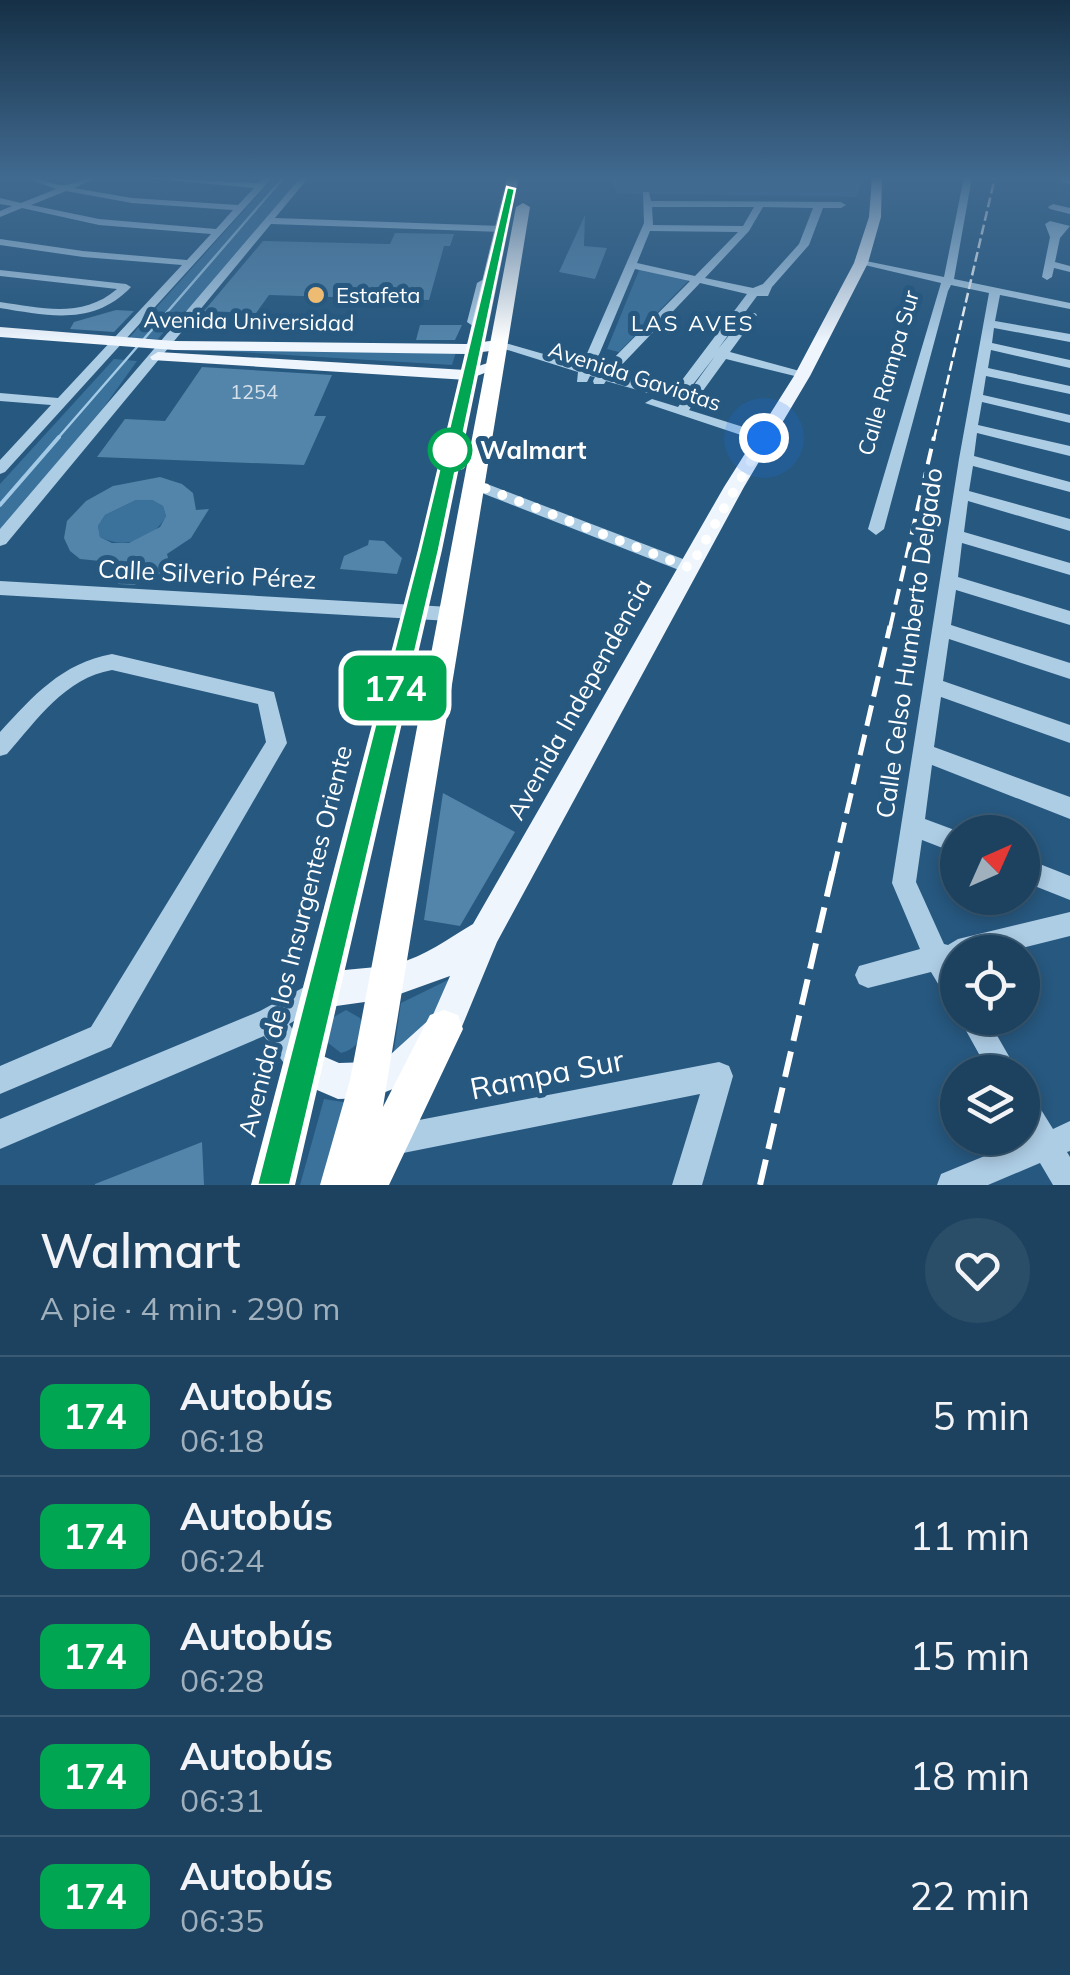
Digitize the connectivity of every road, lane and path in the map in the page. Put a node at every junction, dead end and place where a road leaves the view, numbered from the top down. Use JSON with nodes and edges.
{"nodes":[{"id":1,"x":220,"y":232,"type":"edge"},
{"id":2,"x":256,"y":232,"type":"edge"},
{"id":3,"x":501,"y":232,"type":"edge"},
{"id":4,"x":507,"y":232,"type":"edge"},
{"id":5,"x":645,"y":232,"type":"edge"},
{"id":6,"x":743,"y":232,"type":"edge"},
{"id":7,"x":809,"y":232,"type":"edge"},
{"id":8,"x":870,"y":232,"type":"edge"},
{"id":9,"x":958,"y":232,"type":"edge"},
{"id":10,"x":1055,"y":236,"type":"dead end"},
{"id":11,"x":0,"y":242,"type":"edge"},
{"id":12,"x":16,"y":245,"type":"junction"},
{"id":13,"x":0,"y":252,"type":"edge"},
{"id":14,"x":635,"y":261,"type":"junction"},
{"id":15,"x":1050,"y":261,"type":"junction"},
{"id":16,"x":192,"y":263,"type":"junction"},
{"id":17,"x":861,"y":264,"type":"junction"},
{"id":18,"x":1070,"y":266,"type":"edge"},
{"id":19,"x":0,"y":272,"type":"edge"},
{"id":20,"x":699,"y":276,"type":"junction"},
{"id":21,"x":1047,"y":277,"type":"dead end"},
{"id":22,"x":946,"y":280,"type":"junction"},
{"id":23,"x":482,"y":283,"type":"dead end"},
{"id":24,"x":763,"y":290,"type":"junction"},
{"id":25,"x":994,"y":290,"type":"junction"},
{"id":26,"x":0,"y":306,"type":"edge"},
{"id":27,"x":1070,"y":306,"type":"edge"},
{"id":28,"x":989,"y":323,"type":"junction"},
{"id":29,"x":0,"y":332,"type":"edge"},
{"id":30,"x":1070,"y":338,"type":"edge"},
{"id":31,"x":0,"y":345,"type":"edge"},
{"id":32,"x":986,"y":346,"type":"junction"},
{"id":33,"x":135,"y":349,"type":"junction"},
{"id":34,"x":719,"y":349,"type":"junction"},
{"id":35,"x":475,"y":358,"type":"junction"},
{"id":36,"x":1070,"y":364,"type":"edge"},
{"id":37,"x":982,"y":371,"type":"junction"},
{"id":38,"x":805,"y":372,"type":"junction"},
{"id":39,"x":592,"y":378,"type":"junction"},
{"id":40,"x":1070,"y":390,"type":"edge"},
{"id":41,"x":976,"y":396,"type":"junction"},
{"id":42,"x":0,"y":397,"type":"edge"},
{"id":43,"x":62,"y":402,"type":"junction"},
{"id":44,"x":679,"y":405,"type":"junction"},
{"id":45,"x":1070,"y":420,"type":"edge"},
{"id":46,"x":971,"y":426,"type":"junction"},
{"id":47,"x":764,"y":438,"type":"junction"},
{"id":48,"x":0,"y":450,"type":"edge"},
{"id":49,"x":17,"y":451,"type":"junction"},
{"id":50,"x":1070,"y":451,"type":"edge"},
{"id":51,"x":966,"y":459,"type":"junction"},
{"id":52,"x":0,"y":469,"type":"edge"},
{"id":53,"x":474,"y":484,"type":"junction"},
{"id":54,"x":1070,"y":487,"type":"edge"},
{"id":55,"x":962,"y":494,"type":"junction"},
{"id":56,"x":1070,"y":525,"type":"edge"},
{"id":57,"x":876,"y":528,"type":"dead end"},
{"id":58,"x":957,"y":536,"type":"junction"},
{"id":59,"x":0,"y":540,"type":"edge"},
{"id":60,"x":690,"y":568,"type":"junction"},
{"id":61,"x":1070,"y":569,"type":"edge"},
{"id":62,"x":950,"y":580,"type":"junction"},
{"id":63,"x":0,"y":588,"type":"edge"},
{"id":64,"x":412,"y":610,"type":"junction"},
{"id":65,"x":450,"y":614,"type":"junction"},
{"id":66,"x":1070,"y":618,"type":"edge"},
{"id":67,"x":942,"y":629,"type":"junction"},
{"id":68,"x":1070,"y":672,"type":"edge"},
{"id":69,"x":933,"y":686,"type":"junction"},
{"id":70,"x":1070,"y":734,"type":"edge"},
{"id":71,"x":0,"y":748,"type":"edge"},
{"id":72,"x":922,"y":752,"type":"junction"},
{"id":73,"x":1070,"y":808,"type":"edge"},
{"id":74,"x":912,"y":824,"type":"junction"},
{"id":75,"x":940,"y":836,"type":"edge"},
{"id":76,"x":1040,"y":876,"type":"edge"},
{"id":77,"x":1070,"y":888,"type":"edge"},
{"id":78,"x":1070,"y":924,"type":"edge"},
{"id":79,"x":486,"y":931,"type":"junction"},
{"id":80,"x":1026,"y":935,"type":"edge"},
{"id":81,"x":940,"y":937,"type":"edge"},
{"id":82,"x":940,"y":957,"type":"edge"},
{"id":83,"x":868,"y":975,"type":"dead end"},
{"id":84,"x":386,"y":982,"type":"junction"},
{"id":85,"x":322,"y":991,"type":"junction"},
{"id":86,"x":269,"y":1020,"type":"junction"},
{"id":87,"x":444,"y":1030,"type":"junction"},
{"id":88,"x":302,"y":1065,"type":"junction"},
{"id":89,"x":0,"y":1080,"type":"edge"},
{"id":90,"x":370,"y":1080,"type":"junction"},
{"id":91,"x":1040,"y":1123,"type":"edge"},
{"id":92,"x":0,"y":1134,"type":"edge"},
{"id":93,"x":1058,"y":1141,"type":"edge"},
{"id":94,"x":388,"y":1142,"type":"junction"},
{"id":95,"x":274,"y":1185,"type":"edge"},
{"id":96,"x":342,"y":1185,"type":"edge"},
{"id":97,"x":366,"y":1185,"type":"edge"},
{"id":98,"x":688,"y":1185,"type":"edge"},
{"id":99,"x":952,"y":1185,"type":"edge"},
{"id":100,"x":1070,"y":1185,"type":"edge"}],
"edges":[{"from":1,"to":16,"type":"street"},
{"from":2,"to":33,"type":"street"},
{"from":3,"to":35,"type":"highway","name":"Avenida de los Insurgentes Oriente"},
{"from":4,"to":35,"type":"highway","name":"Avenida de los Insurgentes Oriente"},
{"from":5,"to":14,"type":"street"},
{"from":6,"to":20,"type":"street"},
{"from":7,"to":24,"type":"street"},
{"from":8,"to":17,"type":"main road","name":"Avenida Independencia"},
{"from":9,"to":22,"type":"street","name":"Calle Rampa Sur"},
{"from":10,"to":15,"type":"street"},
{"from":11,"to":12,"type":"street"},
{"from":12,"to":13,"type":"street"},
{"from":12,"to":16,"type":"street"},
{"from":14,"to":20,"type":"street"},
{"from":14,"to":39,"type":"street"},
{"from":15,"to":18,"type":"street"},
{"from":15,"to":21,"type":"street"},
{"from":16,"to":33,"type":"street"},
{"from":17,"to":22,"type":"street"},
{"from":17,"to":38,"type":"main road","name":"Avenida Independencia"},
{"from":19,"to":26,"type":"street"},
{"from":20,"to":24,"type":"street"},
{"from":20,"to":39,"type":"street"},
{"from":22,"to":25,"type":"street"},
{"from":22,"to":57,"type":"street","name":"Calle Rampa Sur"},
{"from":23,"to":35,"type":"street","name":"Avenida de los Insurgentes Oriente"},
{"from":24,"to":34,"type":"street"},
{"from":25,"to":27,"type":"street"},
{"from":25,"to":28,"type":"street","name":"Calle Celso Humberto Delgado"},
{"from":28,"to":30,"type":"street"},
{"from":28,"to":32,"type":"street","name":"Calle Celso Humberto Delgado"},
{"from":29,"to":33,"type":"main road","name":"Avenida Universidad"},
{"from":31,"to":33,"type":"main road","name":"Avenida Universidad"},
{"from":32,"to":36,"type":"street"},
{"from":32,"to":37,"type":"street","name":"Calle Celso Humberto Delgado"},
{"from":33,"to":35,"type":"main road","name":"Avenida Universidad"},
{"from":33,"to":35,"type":"main road","name":"Avenida Universidad"},
{"from":33,"to":43,"type":"street"},
{"from":33,"to":59,"type":"street"},
{"from":34,"to":38,"type":"street"},
{"from":34,"to":44,"type":"street"},
{"from":35,"to":39,"type":"street","name":"Avenida Gaviotas"},
{"from":35,"to":53,"type":"highway","name":"Avenida de los Insurgentes Oriente"},
{"from":35,"to":64,"type":"highway","name":"Avenida de los Insurgentes Oriente"},
{"from":37,"to":40,"type":"street"},
{"from":37,"to":41,"type":"street","name":"Calle Celso Humberto Delgado"},
{"from":38,"to":47,"type":"main road","name":"Avenida Independencia"},
{"from":39,"to":44,"type":"street","name":"Avenida Gaviotas"},
{"from":41,"to":45,"type":"street"},
{"from":41,"to":46,"type":"street","name":"Calle Celso Humberto Delgado"},
{"from":42,"to":43,"type":"street"},
{"from":43,"to":49,"type":"street"},
{"from":44,"to":47,"type":"street","name":"Avenida Gaviotas"},
{"from":46,"to":50,"type":"street"},
{"from":46,"to":51,"type":"street","name":"Calle Celso Humberto Delgado"},
{"from":47,"to":60,"type":"main road","name":"Avenida Independencia"},
{"from":48,"to":49,"type":"street"},
{"from":49,"to":52,"type":"street"},
{"from":51,"to":54,"type":"street"},
{"from":51,"to":55,"type":"street","name":"Calle Celso Humberto Delgado"},
{"from":53,"to":60,"type":"street"},
{"from":53,"to":65,"type":"highway","name":"Avenida de los Insurgentes Oriente"},
{"from":55,"to":56,"type":"street"},
{"from":55,"to":58,"type":"street","name":"Calle Celso Humberto Delgado"},
{"from":58,"to":61,"type":"street"},
{"from":58,"to":62,"type":"street","name":"Calle Celso Humberto Delgado"},
{"from":60,"to":79,"type":"main road","name":"Avenida Independencia"},
{"from":62,"to":66,"type":"street"},
{"from":62,"to":67,"type":"street","name":"Calle Celso Humberto Delgado"},
{"from":63,"to":64,"type":"street","name":"Calle Silverio Pérez"},
{"from":64,"to":65,"type":"street","name":"Calle Silverio Pérez"},
{"from":64,"to":85,"type":"highway","name":"Avenida de los Insurgentes Oriente"},
{"from":65,"to":84,"type":"highway","name":"Avenida de los Insurgentes Oriente"},
{"from":67,"to":68,"type":"street"},
{"from":67,"to":69,"type":"street","name":"Calle Celso Humberto Delgado"},
{"from":69,"to":70,"type":"street"},
{"from":69,"to":72,"type":"street","name":"Calle Celso Humberto Delgado"},
{"from":71,"to":89,"type":"street"},
{"from":72,"to":73,"type":"street"},
{"from":72,"to":74,"type":"street","name":"Calle Celso Humberto Delgado"},
{"from":74,"to":75,"type":"street"},
{"from":74,"to":81,"type":"street","name":"Calle Celso Humberto Delgado"},
{"from":76,"to":77,"type":"street"},
{"from":78,"to":80,"type":"street"},
{"from":79,"to":84,"type":"main road","name":"Avenida Independencia"},
{"from":79,"to":87,"type":"main road","name":"Avenida Independencia"},
{"from":82,"to":83,"type":"street"},
{"from":84,"to":85,"type":"main road","name":"Avenida Independencia"},
{"from":84,"to":90,"type":"highway","name":"Avenida de los Insurgentes Oriente"},
{"from":85,"to":86,"type":"street"},
{"from":85,"to":88,"type":"highway","name":"Avenida de los Insurgentes Oriente"},
{"from":86,"to":88,"type":"street"},
{"from":86,"to":92,"type":"street"},
{"from":87,"to":90,"type":"main road"},
{"from":87,"to":94,"type":"highway"},
{"from":88,"to":90,"type":"main road"},
{"from":88,"to":95,"type":"highway","name":"Avenida de los Insurgentes Oriente"},
{"from":90,"to":96,"type":"highway","name":"Avenida de los Insurgentes Oriente"},
{"from":91,"to":93,"type":"street"},
{"from":93,"to":99,"type":"street"},
{"from":93,"to":100,"type":"street"},
{"from":94,"to":97,"type":"highway"},
{"from":94,"to":98,"type":"street","name":"Rampa Sur"}]}
